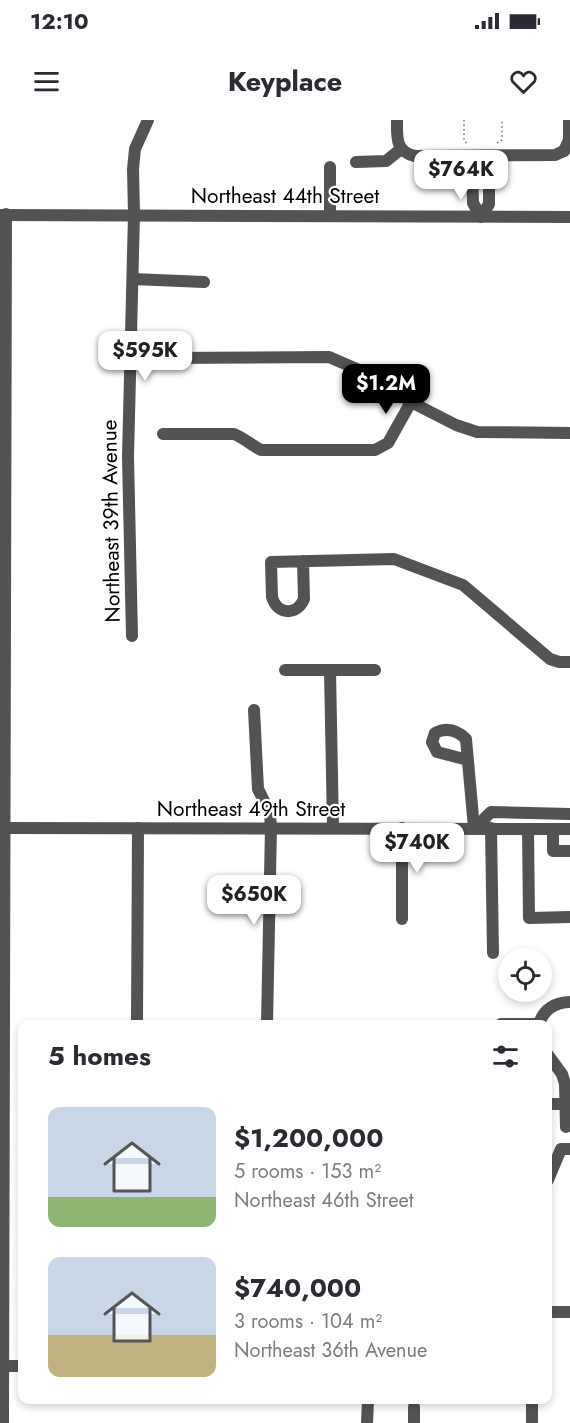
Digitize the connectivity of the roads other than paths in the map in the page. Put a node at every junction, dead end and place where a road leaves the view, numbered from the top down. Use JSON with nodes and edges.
{"nodes":[{"id":1,"x":148,"y":120,"type":"edge"},
{"id":2,"x":397,"y":120,"type":"edge"},
{"id":3,"x":569,"y":120,"type":"edge"},
{"id":4,"x":401,"y":149,"type":"junction"},
{"id":5,"x":567,"y":153,"type":"edge"},
{"id":6,"x":475,"y":156,"type":"junction"},
{"id":7,"x":356,"y":162,"type":"dead end"},
{"id":8,"x":330,"y":166,"type":"dead end"},
{"id":9,"x":3,"y":214,"type":"edge"},
{"id":10,"x":134,"y":214,"type":"junction"},
{"id":11,"x":330,"y":215,"type":"junction"},
{"id":12,"x":481,"y":216,"type":"junction"},
{"id":13,"x":570,"y":216,"type":"edge"},
{"id":14,"x":133,"y":279,"type":"junction"},
{"id":15,"x":204,"y":282,"type":"dead end"},
{"id":16,"x":162,"y":358,"type":"dead end"},
{"id":17,"x":411,"y":402,"type":"junction"},
{"id":18,"x":570,"y":433,"type":"edge"},
{"id":19,"x":163,"y":434,"type":"dead end"},
{"id":20,"x":303,"y":561,"type":"dead end"},
{"id":21,"x":2,"y":592,"type":"edge"},
{"id":22,"x":132,"y":636,"type":"dead end"},
{"id":23,"x":570,"y":662,"type":"edge"},
{"id":24,"x":285,"y":670,"type":"dead end"},
{"id":25,"x":330,"y":670,"type":"junction"},
{"id":26,"x":375,"y":670,"type":"dead end"},
{"id":27,"x":254,"y":710,"type":"dead end"},
{"id":28,"x":2,"y":724,"type":"edge"},
{"id":29,"x":468,"y":760,"type":"dead end"},
{"id":30,"x":570,"y":814,"type":"edge"},
{"id":31,"x":5,"y":828,"type":"junction"},
{"id":32,"x":138,"y":828,"type":"junction"},
{"id":33,"x":271,"y":828,"type":"junction"},
{"id":34,"x":333,"y":828,"type":"junction"},
{"id":35,"x":402,"y":828,"type":"junction"},
{"id":36,"x":483,"y":828,"type":"junction"},
{"id":37,"x":528,"y":829,"type":"junction"},
{"id":38,"x":553,"y":829,"type":"junction"},
{"id":39,"x":570,"y":829,"type":"edge"},
{"id":40,"x":570,"y":851,"type":"edge"},
{"id":41,"x":2,"y":862,"type":"edge"},
{"id":42,"x":570,"y":917,"type":"edge"},
{"id":43,"x":402,"y":919,"type":"dead end"},
{"id":44,"x":493,"y":954,"type":"dead end"},
{"id":45,"x":2,"y":982,"type":"edge"},
{"id":46,"x":570,"y":1002,"type":"edge"},
{"id":47,"x":137,"y":1020,"type":"edge"},
{"id":48,"x":267,"y":1020,"type":"edge"},
{"id":49,"x":541,"y":1020,"type":"edge"},
{"id":50,"x":552,"y":1060,"type":"edge"},
{"id":51,"x":552,"y":1104,"type":"edge"},
{"id":52,"x":565,"y":1104,"type":"junction"},
{"id":53,"x":566,"y":1127,"type":"dead end"},
{"id":54,"x":570,"y":1149,"type":"edge"},
{"id":55,"x":2,"y":1166,"type":"edge"},
{"id":56,"x":552,"y":1170,"type":"edge"},
{"id":57,"x":552,"y":1312,"type":"edge"},
{"id":58,"x":570,"y":1312,"type":"edge"},
{"id":59,"x":1,"y":1366,"type":"edge"},
{"id":60,"x":18,"y":1366,"type":"edge"},
{"id":61,"x":368,"y":1404,"type":"edge"},
{"id":62,"x":532,"y":1404,"type":"edge"},
{"id":63,"x":414,"y":1407,"type":"dead end"},
{"id":64,"x":3,"y":1423,"type":"edge"},
{"id":65,"x":367,"y":1423,"type":"edge"},
{"id":66,"x":414,"y":1423,"type":"edge"},
{"id":67,"x":532,"y":1423,"type":"edge"}],
"edges":[{"from":1,"to":10,"type":"street","name":"Northeast 39th Avenue"},
{"from":2,"to":4,"type":"street"},
{"from":3,"to":5,"type":"street"},
{"from":4,"to":6,"type":"street"},
{"from":4,"to":7,"type":"street"},
{"from":5,"to":6,"type":"street"},
{"from":6,"to":12,"type":"street"},
{"from":8,"to":11,"type":"street"},
{"from":9,"to":10,"type":"street","name":"Northeast 44th Street"},
{"from":9,"to":21,"type":"street"},
{"from":10,"to":11,"type":"street","name":"Northeast 44th Street"},
{"from":10,"to":14,"type":"street","name":"Northeast 39th Avenue"},
{"from":11,"to":12,"type":"street","name":"Northeast 44th Street"},
{"from":12,"to":13,"type":"street","name":"Northeast 44th Street"},
{"from":14,"to":15,"type":"street"},
{"from":14,"to":22,"type":"street","name":"Northeast 39th Avenue"},
{"from":16,"to":17,"type":"street"},
{"from":17,"to":18,"type":"street"},
{"from":17,"to":19,"type":"street"},
{"from":20,"to":23,"type":"street"},
{"from":21,"to":28,"type":"street"},
{"from":24,"to":25,"type":"street"},
{"from":25,"to":26,"type":"street"},
{"from":25,"to":34,"type":"street"},
{"from":27,"to":33,"type":"street"},
{"from":28,"to":31,"type":"street"},
{"from":29,"to":36,"type":"street"},
{"from":30,"to":36,"type":"street"},
{"from":31,"to":32,"type":"street","name":"Northeast 49th Street"},
{"from":31,"to":41,"type":"street"},
{"from":32,"to":33,"type":"street","name":"Northeast 49th Street"},
{"from":32,"to":47,"type":"street"},
{"from":33,"to":34,"type":"street","name":"Northeast 49th Street"},
{"from":33,"to":48,"type":"street"},
{"from":34,"to":35,"type":"street","name":"Northeast 49th Street"},
{"from":35,"to":36,"type":"street","name":"Northeast 49th Street"},
{"from":35,"to":43,"type":"street"},
{"from":36,"to":37,"type":"street","name":"Northeast 49th Street"},
{"from":36,"to":44,"type":"street"},
{"from":37,"to":38,"type":"street","name":"Northeast 49th Street"},
{"from":37,"to":42,"type":"street"},
{"from":38,"to":39,"type":"street","name":"Northeast 49th Street"},
{"from":38,"to":40,"type":"street"},
{"from":41,"to":45,"type":"street"},
{"from":45,"to":55,"type":"street"},
{"from":46,"to":49,"type":"street"},
{"from":50,"to":52,"type":"street"},
{"from":51,"to":52,"type":"street"},
{"from":52,"to":53,"type":"street"},
{"from":54,"to":56,"type":"street"},
{"from":55,"to":59,"type":"street"},
{"from":57,"to":58,"type":"street"},
{"from":59,"to":60,"type":"street"},
{"from":59,"to":64,"type":"street"},
{"from":61,"to":65,"type":"street"},
{"from":62,"to":67,"type":"street"},
{"from":63,"to":66,"type":"street"}]}
